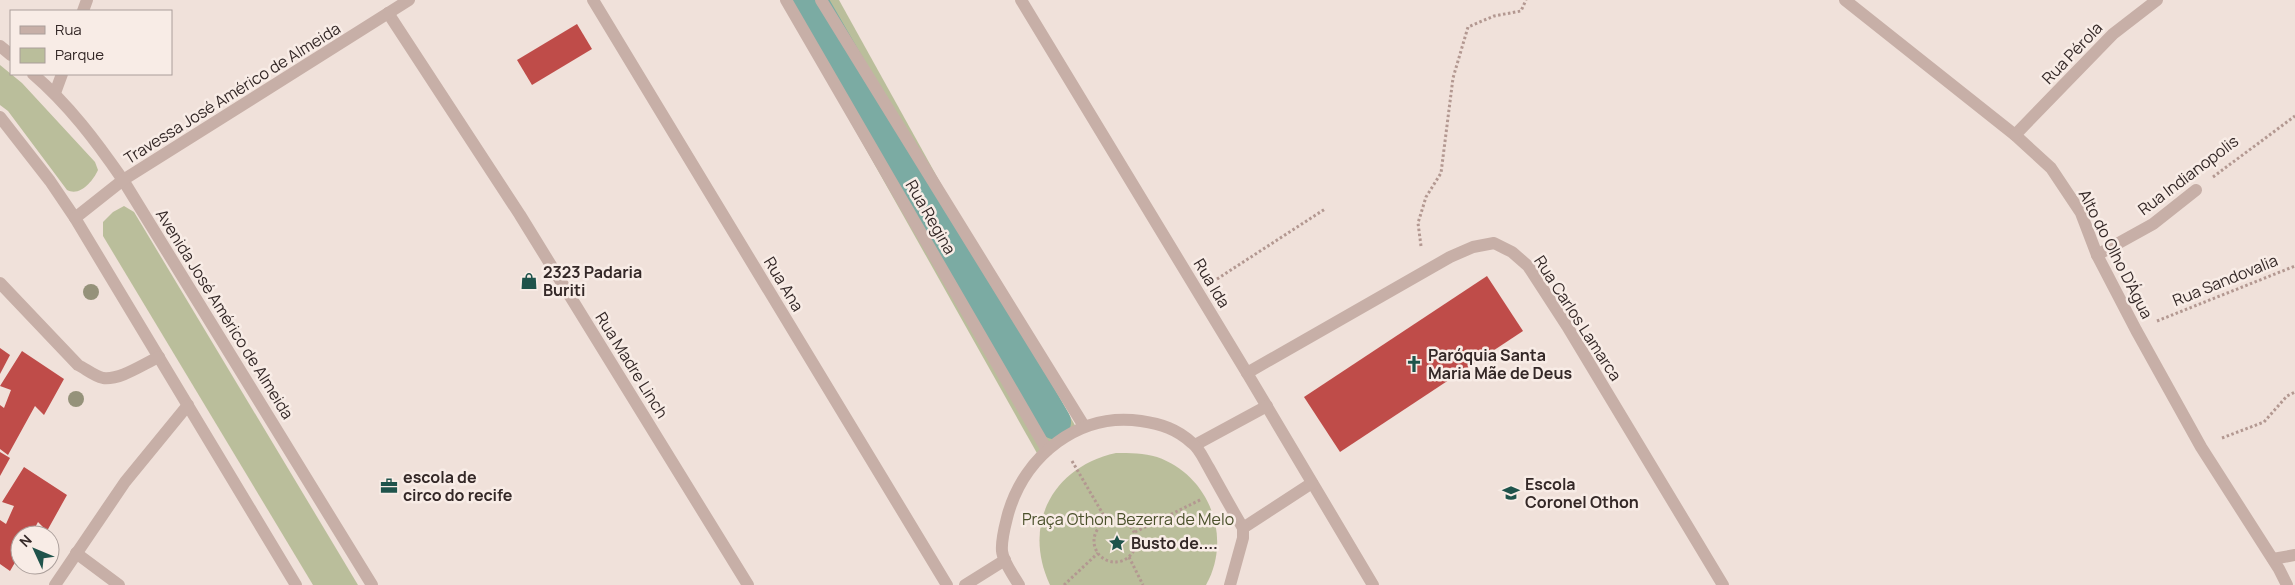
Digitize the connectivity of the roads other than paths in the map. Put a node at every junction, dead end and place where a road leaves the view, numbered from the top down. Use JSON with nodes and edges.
{"nodes":[{"id":1,"x":409,"y":0,"type":"edge"},
{"id":2,"x":593,"y":0,"type":"edge"},
{"id":3,"x":786,"y":0,"type":"edge"},
{"id":4,"x":821,"y":0,"type":"edge"},
{"id":5,"x":1021,"y":0,"type":"edge"},
{"id":6,"x":1845,"y":0,"type":"edge"},
{"id":7,"x":2157,"y":0,"type":"edge"},
{"id":8,"x":388,"y":13,"type":"junction"},
{"id":9,"x":0,"y":46,"type":"edge"},
{"id":10,"x":10,"y":54,"type":"edge"},
{"id":11,"x":34,"y":75,"type":"edge"},
{"id":12,"x":62,"y":75,"type":"edge"},
{"id":13,"x":55,"y":93,"type":"junction"},
{"id":14,"x":0,"y":117,"type":"edge"},
{"id":15,"x":2016,"y":136,"type":"junction"},
{"id":16,"x":123,"y":180,"type":"junction"},
{"id":17,"x":2196,"y":190,"type":"road end"},
{"id":18,"x":75,"y":218,"type":"junction"},
{"id":19,"x":2098,"y":255,"type":"junction"},
{"id":20,"x":0,"y":283,"type":"edge"},
{"id":21,"x":159,"y":357,"type":"junction"},
{"id":22,"x":1248,"y":373,"type":"junction"},
{"id":23,"x":188,"y":405,"type":"junction"},
{"id":24,"x":1267,"y":406,"type":"junction"},
{"id":25,"x":1084,"y":426,"type":"junction"},
{"id":26,"x":1195,"y":445,"type":"junction"},
{"id":27,"x":1047,"y":450,"type":"junction"},
{"id":28,"x":1312,"y":483,"type":"junction"},
{"id":29,"x":1243,"y":528,"type":"junction"},
{"id":30,"x":76,"y":553,"type":"junction"},
{"id":31,"x":2295,"y":556,"type":"edge"},
{"id":32,"x":2272,"y":559,"type":"junction"},
{"id":33,"x":1005,"y":560,"type":"junction"},
{"id":34,"x":55,"y":585,"type":"edge"},
{"id":35,"x":119,"y":585,"type":"edge"},
{"id":36,"x":296,"y":585,"type":"edge"},
{"id":37,"x":372,"y":585,"type":"edge"},
{"id":38,"x":748,"y":585,"type":"edge"},
{"id":39,"x":947,"y":585,"type":"edge"},
{"id":40,"x":964,"y":585,"type":"edge"},
{"id":41,"x":1019,"y":585,"type":"edge"},
{"id":42,"x":1230,"y":585,"type":"edge"},
{"id":43,"x":1373,"y":585,"type":"edge"},
{"id":44,"x":1723,"y":585,"type":"edge"},
{"id":45,"x":2287,"y":585,"type":"edge"}],
"edges":[{"from":1,"to":8,"type":"street","name":"Travessa José Américo de Almeida"},
{"from":2,"to":39,"type":"street","name":"Rua Ana"},
{"from":3,"to":27,"type":"street","name":"Rua Regina"},
{"from":4,"to":25,"type":"street","name":"Rua Regina"},
{"from":5,"to":22,"type":"street","name":"Rua Ida"},
{"from":6,"to":15,"type":"street","name":"Alto do Olho D'Água"},
{"from":7,"to":15,"type":"street","name":"Rua Pérola"},
{"from":8,"to":16,"type":"street","name":"Travessa José Américo de Almeida"},
{"from":8,"to":38,"type":"street","name":"Rua Madre Linch"},
{"from":9,"to":10,"type":"street"},
{"from":11,"to":13,"type":"street","name":"Avenida José Américo de Almeida"},
{"from":12,"to":13,"type":"street"},
{"from":13,"to":16,"type":"street","name":"Avenida José Américo de Almeida"},
{"from":14,"to":18,"type":"street"},
{"from":15,"to":19,"type":"street","name":"Alto do Olho D'Água"},
{"from":16,"to":18,"type":"street","name":"Travessa José Américo de Almeida"},
{"from":16,"to":37,"type":"street","name":"Avenida José Américo de Almeida"},
{"from":17,"to":19,"type":"street","name":"Rua Indianopolis"},
{"from":18,"to":21,"type":"street"},
{"from":19,"to":32,"type":"street","name":"Alto do Olho D'Água"},
{"from":20,"to":21,"type":"street"},
{"from":21,"to":23,"type":"street"},
{"from":22,"to":24,"type":"street","name":"Rua Ida"},
{"from":22,"to":44,"type":"street","name":"Rua Carlos Lamarca"},
{"from":23,"to":30,"type":"street"},
{"from":23,"to":36,"type":"street"},
{"from":24,"to":26,"type":"street"},
{"from":24,"to":28,"type":"street","name":"Rua Ida"},
{"from":25,"to":26,"type":"street"},
{"from":25,"to":27,"type":"street"},
{"from":26,"to":29,"type":"street"},
{"from":27,"to":33,"type":"street"},
{"from":28,"to":29,"type":"street"},
{"from":28,"to":43,"type":"street","name":"Rua Ida"},
{"from":29,"to":42,"type":"street"},
{"from":30,"to":34,"type":"street"},
{"from":30,"to":35,"type":"street"},
{"from":31,"to":32,"type":"street"},
{"from":32,"to":45,"type":"street","name":"Alto do Olho D'Água"},
{"from":33,"to":40,"type":"street"},
{"from":33,"to":41,"type":"street"}]}
